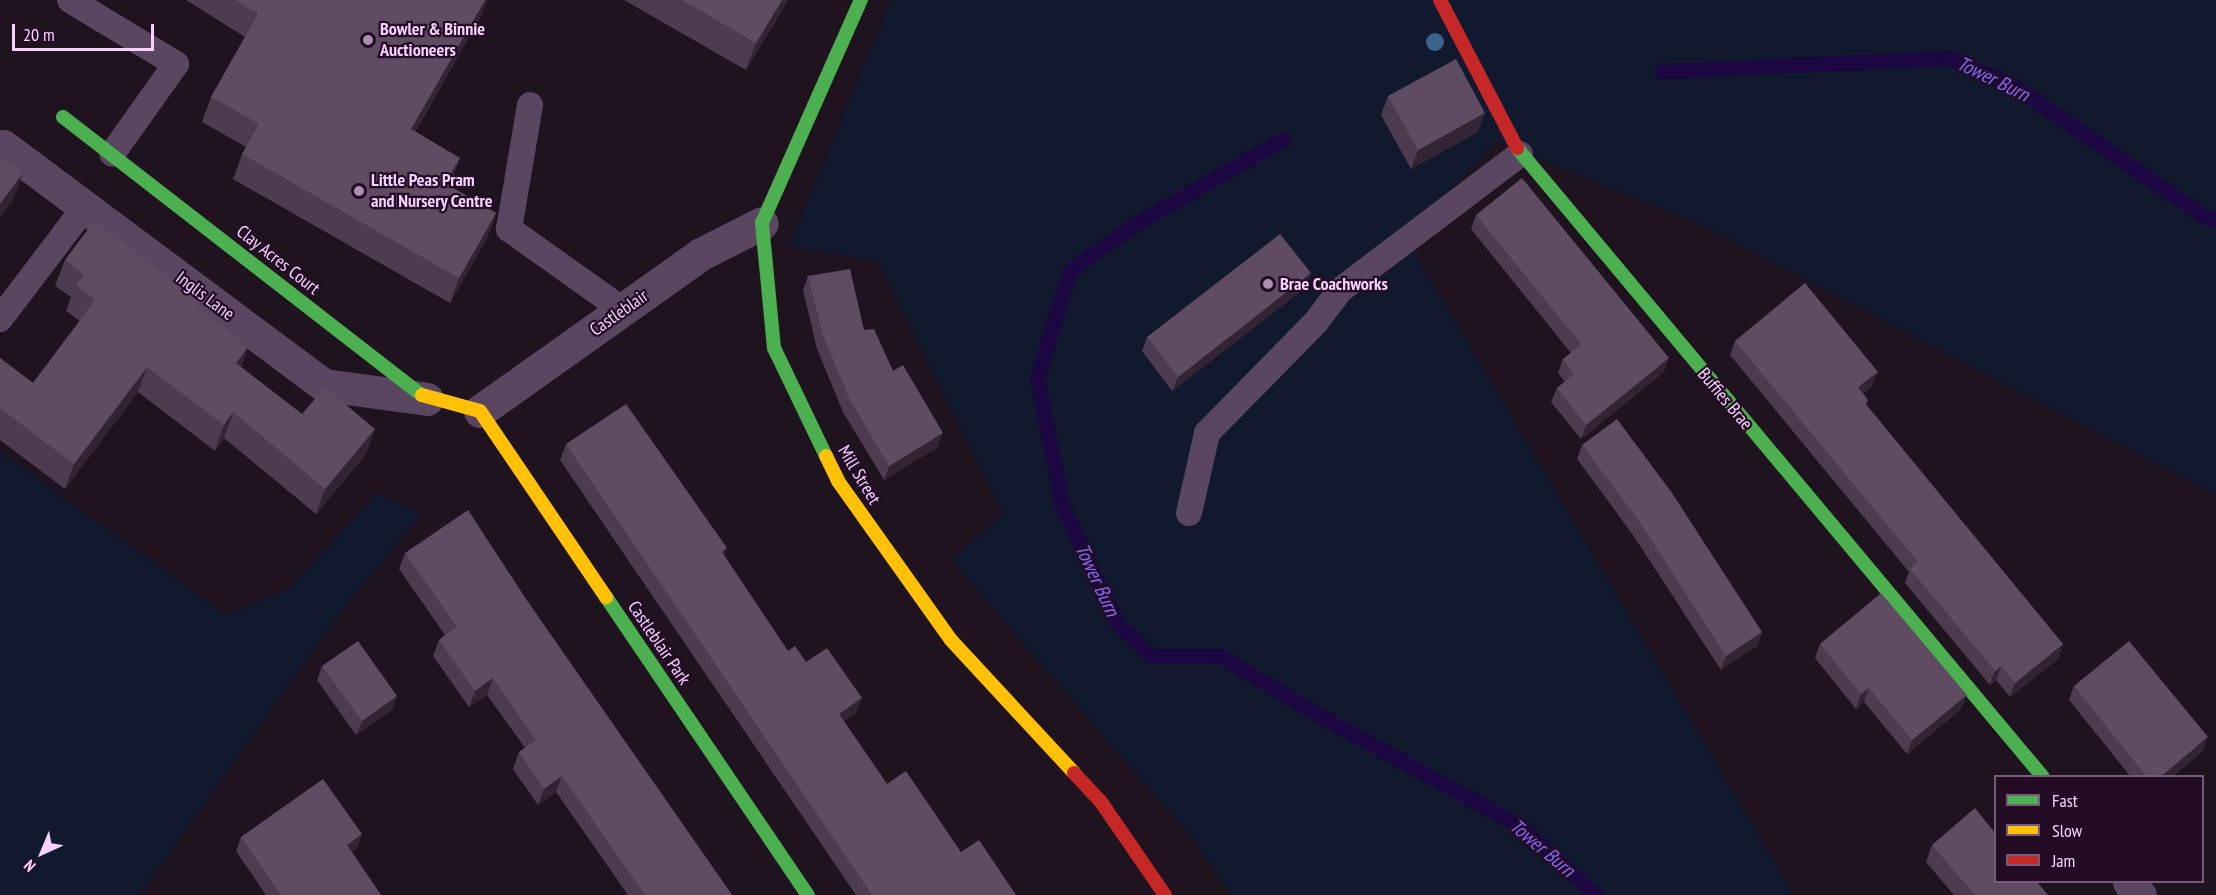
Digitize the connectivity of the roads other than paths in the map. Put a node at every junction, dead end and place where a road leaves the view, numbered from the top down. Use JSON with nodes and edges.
{"nodes":[{"id":1,"x":70,"y":0,"type":"edge"},
{"id":2,"x":861,"y":0,"type":"edge"},
{"id":3,"x":1440,"y":0,"type":"edge"},
{"id":4,"x":530,"y":105,"type":"dead end"},
{"id":5,"x":63,"y":117,"type":"dead end"},
{"id":6,"x":1,"y":144,"type":"edge"},
{"id":7,"x":112,"y":154,"type":"junction"},
{"id":8,"x":1520,"y":154,"type":"junction"},
{"id":9,"x":85,"y":207,"type":"junction"},
{"id":10,"x":762,"y":223,"type":"junction"},
{"id":11,"x":623,"y":309,"type":"junction"},
{"id":12,"x":0,"y":319,"type":"edge"},
{"id":13,"x":427,"y":399,"type":"junction"},
{"id":14,"x":480,"y":411,"type":"junction"},
{"id":15,"x":1190,"y":513,"type":"dead end"},
{"id":16,"x":2040,"y":775,"type":"edge"},
{"id":17,"x":2130,"y":883,"type":"edge"},
{"id":18,"x":808,"y":895,"type":"edge"},
{"id":19,"x":1165,"y":895,"type":"edge"},
{"id":20,"x":2140,"y":895,"type":"edge"}],
"edges":[{"from":1,"to":7,"type":"lane"},
{"from":2,"to":10,"type":"street","name":"Mill Street"},
{"from":3,"to":8,"type":"street","name":"Buffies Brae"},
{"from":4,"to":11,"type":"lane"},
{"from":5,"to":7,"type":"street","name":"Clay Acres Court"},
{"from":6,"to":9,"type":"street","name":"Inglis Lane"},
{"from":7,"to":13,"type":"street","name":"Clay Acres Court"},
{"from":8,"to":15,"type":"lane"},
{"from":8,"to":16,"type":"street","name":"Buffies Brae"},
{"from":9,"to":12,"type":"lane"},
{"from":9,"to":13,"type":"street","name":"Inglis Lane"},
{"from":10,"to":11,"type":"street","name":"Castleblair"},
{"from":10,"to":19,"type":"street","name":"Mill Street"},
{"from":11,"to":14,"type":"street","name":"Castleblair"},
{"from":13,"to":14,"type":"street","name":"Clay Acres Court"},
{"from":14,"to":18,"type":"street","name":"Castleblair Park"},
{"from":17,"to":20,"type":"street"}]}
